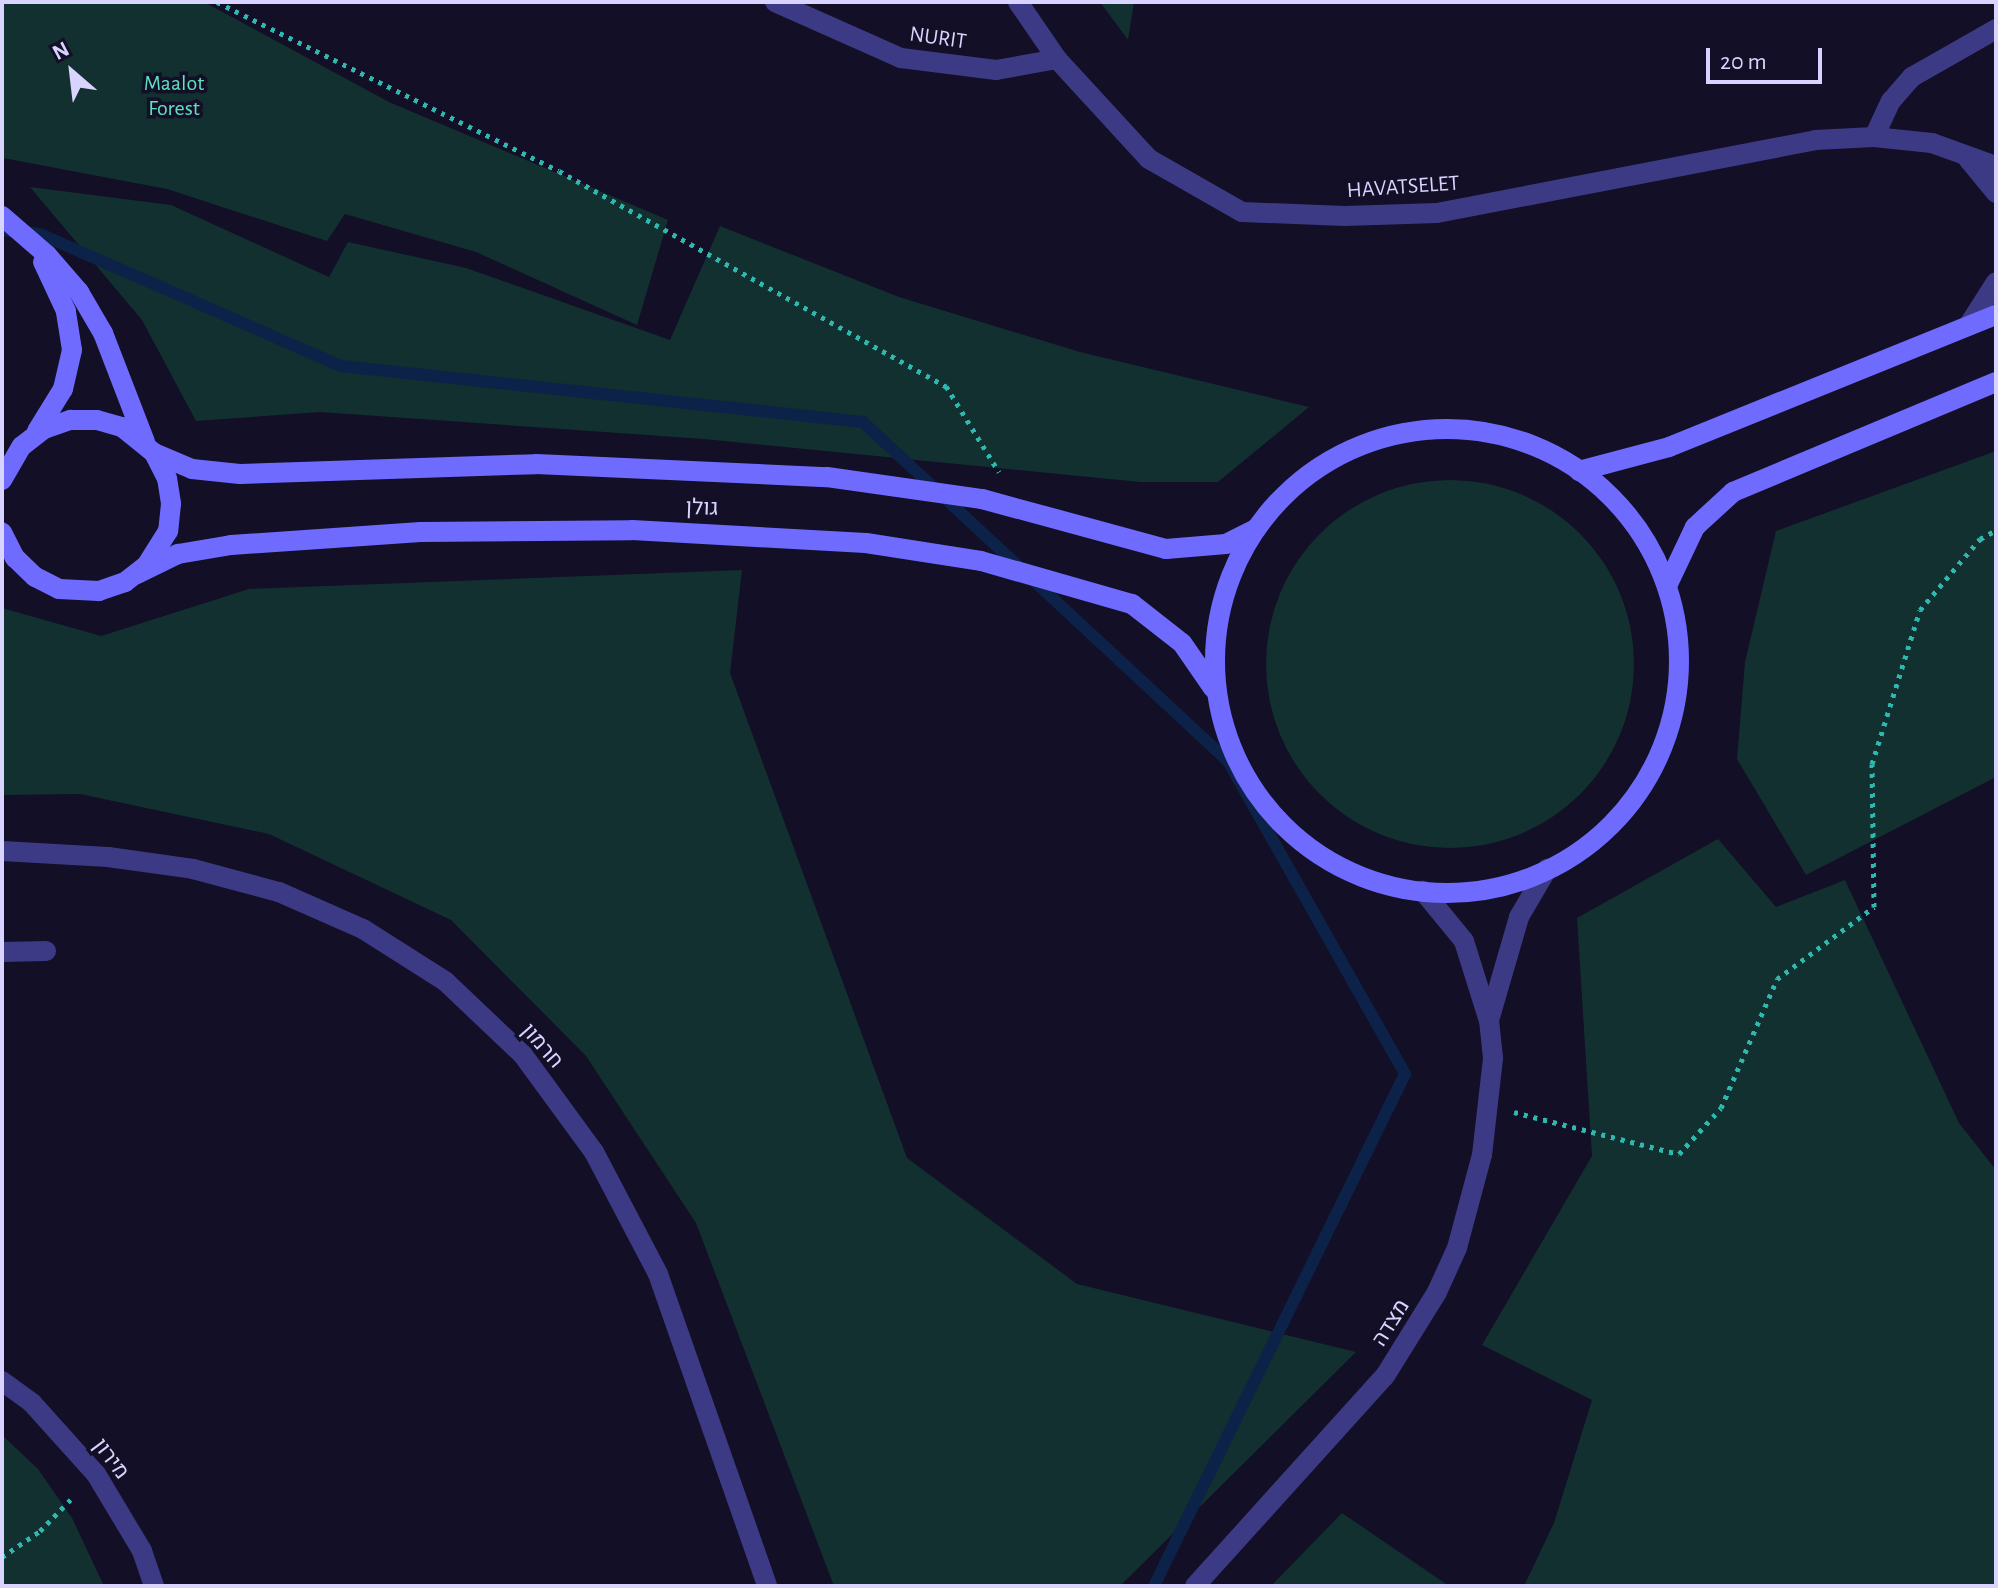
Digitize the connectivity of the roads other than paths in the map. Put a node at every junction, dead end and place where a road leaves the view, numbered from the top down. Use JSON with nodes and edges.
{"nodes":[{"id":1,"x":775,"y":2,"type":"edge"},
{"id":2,"x":1018,"y":2,"type":"edge"},
{"id":3,"x":1996,"y":29,"type":"edge"},
{"id":4,"x":1057,"y":59,"type":"junction"},
{"id":5,"x":1874,"y":137,"type":"junction"},
{"id":6,"x":1958,"y":152,"type":"junction"},
{"id":7,"x":1996,"y":166,"type":"edge"},
{"id":8,"x":1996,"y":193,"type":"edge"},
{"id":9,"x":2,"y":216,"type":"edge"},
{"id":10,"x":28,"y":238,"type":"junction"},
{"id":11,"x":1996,"y":282,"type":"edge"},
{"id":12,"x":1996,"y":315,"type":"edge"},
{"id":13,"x":1968,"y":326,"type":"junction"},
{"id":14,"x":1996,"y":382,"type":"edge"},
{"id":15,"x":27,"y":441,"type":"junction"},
{"id":16,"x":149,"y":448,"type":"junction"},
{"id":17,"x":2,"y":457,"type":"edge"},
{"id":18,"x":1579,"y":471,"type":"junction"},
{"id":19,"x":2,"y":480,"type":"edge"},
{"id":20,"x":1256,"y":529,"type":"junction"},
{"id":21,"x":2,"y":532,"type":"edge"},
{"id":22,"x":2,"y":559,"type":"edge"},
{"id":23,"x":25,"y":568,"type":"junction"},
{"id":24,"x":137,"y":574,"type":"junction"},
{"id":25,"x":1667,"y":586,"type":"junction"},
{"id":26,"x":1217,"y":700,"type":"junction"},
{"id":27,"x":2,"y":851,"type":"edge"},
{"id":28,"x":1547,"y":869,"type":"junction"},
{"id":29,"x":1423,"y":891,"type":"junction"},
{"id":30,"x":46,"y":951,"type":"dead end"},
{"id":31,"x":2,"y":952,"type":"edge"},
{"id":32,"x":1489,"y":1021,"type":"junction"},
{"id":33,"x":2,"y":1381,"type":"edge"},
{"id":34,"x":154,"y":1586,"type":"edge"},
{"id":35,"x":767,"y":1586,"type":"edge"},
{"id":36,"x":1195,"y":1586,"type":"edge"}],
"edges":[{"from":1,"to":4,"type":"street","name":"NURIT"},
{"from":2,"to":4,"type":"street","name":"HAVATSELET"},
{"from":3,"to":5,"type":"street"},
{"from":4,"to":5,"type":"street","name":"HAVATSELET"},
{"from":5,"to":6,"type":"street","name":"HAVATSELET"},
{"from":6,"to":7,"type":"street","name":"HAVATSELET"},
{"from":6,"to":8,"type":"street"},
{"from":9,"to":10,"type":"street"},
{"from":10,"to":15,"type":"street"},
{"from":10,"to":16,"type":"street"},
{"from":11,"to":13,"type":"street"},
{"from":12,"to":13,"type":"street"},
{"from":13,"to":18,"type":"street"},
{"from":14,"to":25,"type":"street"},
{"from":15,"to":16,"type":"street","name":"גולן"},
{"from":15,"to":17,"type":"street"},
{"from":15,"to":19,"type":"street"},
{"from":16,"to":20,"type":"street","name":"גולן"},
{"from":16,"to":24,"type":"street"},
{"from":18,"to":20,"type":"street"},
{"from":18,"to":25,"type":"street"},
{"from":20,"to":26,"type":"street"},
{"from":21,"to":23,"type":"street"},
{"from":22,"to":23,"type":"street"},
{"from":23,"to":24,"type":"street","name":"גולן"},
{"from":24,"to":26,"type":"street","name":"גולן"},
{"from":25,"to":28,"type":"street"},
{"from":26,"to":29,"type":"street"},
{"from":27,"to":35,"type":"street","name":"חרמון"},
{"from":28,"to":29,"type":"street"},
{"from":28,"to":32,"type":"street","name":"מצדה"},
{"from":29,"to":32,"type":"street","name":"מצדה"},
{"from":30,"to":31,"type":"street"},
{"from":32,"to":36,"type":"street","name":"מצדה"},
{"from":33,"to":34,"type":"street","name":"מירון"}]}
